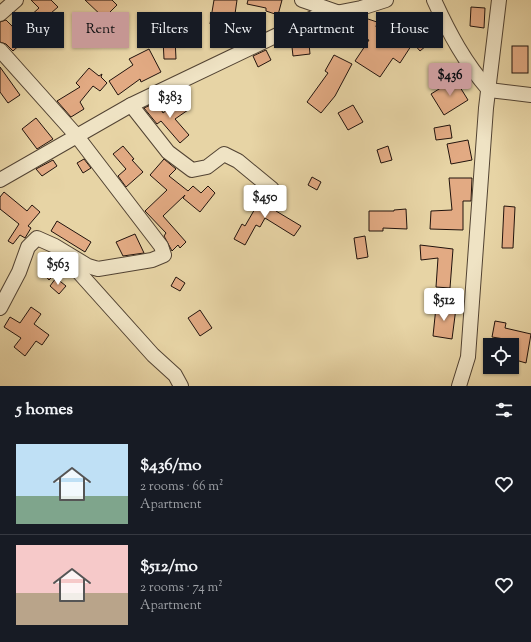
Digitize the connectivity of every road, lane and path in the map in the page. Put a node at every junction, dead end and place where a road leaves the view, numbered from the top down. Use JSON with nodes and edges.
{"nodes":[{"id":1,"x":16,"y":0,"type":"edge"},
{"id":2,"x":302,"y":0,"type":"edge"},
{"id":3,"x":386,"y":0,"type":"edge"},
{"id":4,"x":434,"y":0,"type":"edge"},
{"id":5,"x":499,"y":0,"type":"edge"},
{"id":6,"x":339,"y":12,"type":"joint"},
{"id":7,"x":0,"y":14,"type":"edge"},
{"id":8,"x":274,"y":37,"type":"edge"},
{"id":9,"x":0,"y":50,"type":"edge"},
{"id":10,"x":489,"y":90,"type":"junction"},
{"id":11,"x":531,"y":95,"type":"edge"},
{"id":12,"x":131,"y":105,"type":"junction"},
{"id":13,"x":76,"y":135,"type":"junction"},
{"id":14,"x":0,"y":180,"type":"edge"},
{"id":15,"x":272,"y":189,"type":"dead end"},
{"id":16,"x":55,"y":246,"type":"junction"},
{"id":17,"x":0,"y":308,"type":"edge"},
{"id":18,"x":181,"y":386,"type":"edge"},
{"id":19,"x":459,"y":386,"type":"edge"}],
"edges":[{"from":1,"to":7,"type":"street"},
{"from":2,"to":6,"type":"street"},
{"from":3,"to":6,"type":"street"},
{"from":4,"to":10,"type":"street"},
{"from":5,"to":10,"type":"street"},
{"from":8,"to":12,"type":"street"},
{"from":9,"to":13,"type":"street"},
{"from":10,"to":11,"type":"street"},
{"from":10,"to":19,"type":"street"},
{"from":12,"to":13,"type":"street"},
{"from":12,"to":15,"type":"street"},
{"from":13,"to":14,"type":"street"},
{"from":13,"to":16,"type":"street"},
{"from":16,"to":17,"type":"street"},
{"from":16,"to":18,"type":"street"}]}
